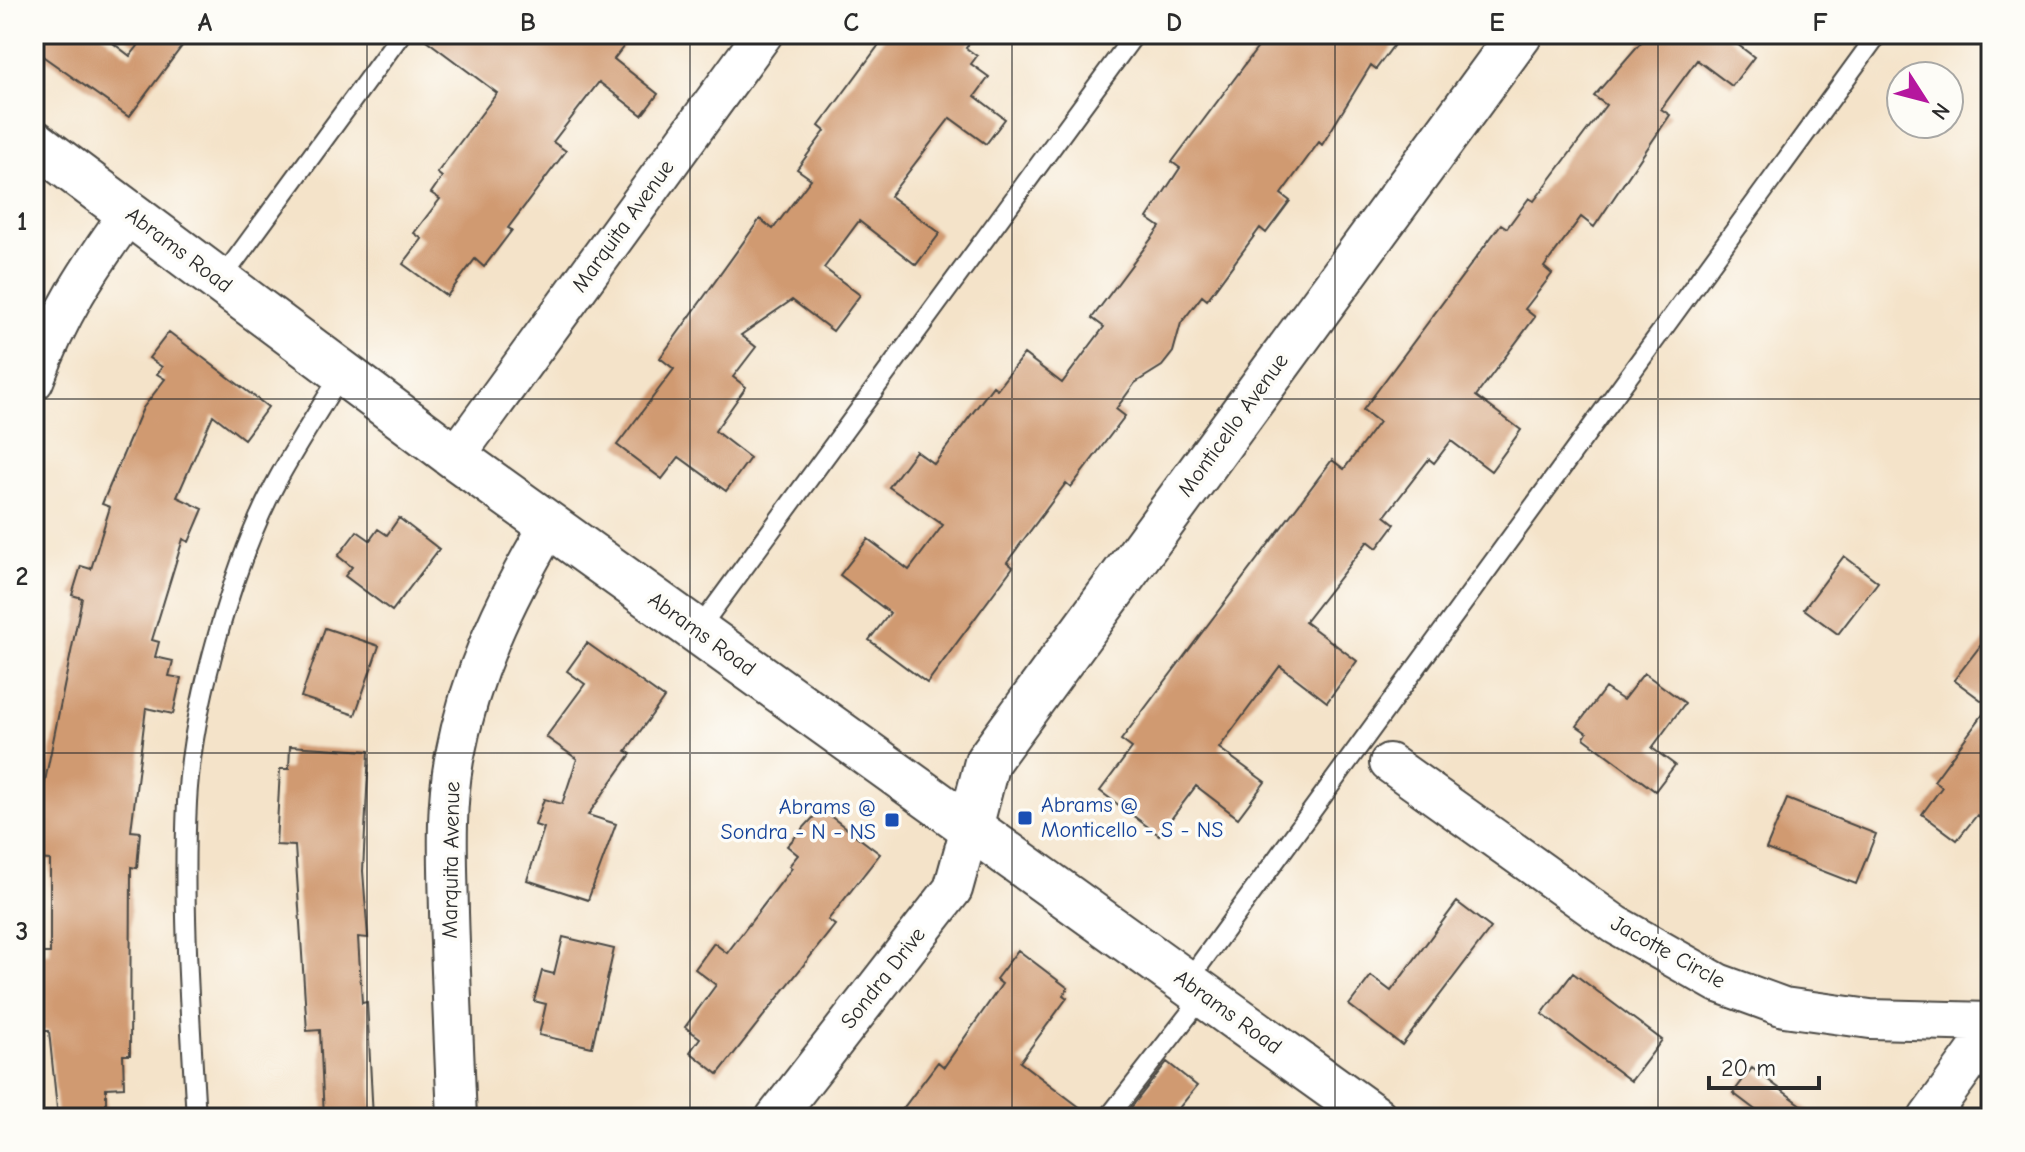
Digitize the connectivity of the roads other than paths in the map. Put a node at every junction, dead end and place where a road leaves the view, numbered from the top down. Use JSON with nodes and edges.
{"nodes":[{"id":1,"x":401,"y":34,"type":"edge"},
{"id":2,"x":763,"y":34,"type":"edge"},
{"id":3,"x":1135,"y":34,"type":"edge"},
{"id":4,"x":1520,"y":34,"type":"edge"},
{"id":5,"x":1878,"y":34,"type":"edge"},
{"id":6,"x":34,"y":142,"type":"edge"},
{"id":7,"x":129,"y":213,"type":"junction"},
{"id":8,"x":220,"y":281,"type":"junction"},
{"id":9,"x":342,"y":373,"type":"junction"},
{"id":10,"x":34,"y":381,"type":"edge"},
{"id":11,"x":455,"y":457,"type":"junction"},
{"id":12,"x":549,"y":526,"type":"junction"},
{"id":13,"x":698,"y":630,"type":"junction"},
{"id":14,"x":1389,"y":763,"type":"dead end"},
{"id":15,"x":970,"y":828,"type":"junction"},
{"id":16,"x":1195,"y":989,"type":"junction"},
{"id":17,"x":1991,"y":1022,"type":"edge"},
{"id":18,"x":1991,"y":1031,"type":"edge"},
{"id":19,"x":196,"y":1118,"type":"edge"},
{"id":20,"x":457,"y":1118,"type":"edge"},
{"id":21,"x":775,"y":1118,"type":"edge"},
{"id":22,"x":1108,"y":1118,"type":"edge"},
{"id":23,"x":1375,"y":1118,"type":"edge"},
{"id":24,"x":1928,"y":1118,"type":"edge"}],
"edges":[{"from":1,"to":8,"type":"lane"},
{"from":2,"to":11,"type":"street","name":"Marquita Avenue"},
{"from":3,"to":13,"type":"lane"},
{"from":4,"to":15,"type":"main road","name":"Monticello Avenue"},
{"from":5,"to":16,"type":"lane"},
{"from":6,"to":7,"type":"main road","name":"Abrams Road"},
{"from":7,"to":8,"type":"main road","name":"Abrams Road"},
{"from":7,"to":10,"type":"street"},
{"from":8,"to":9,"type":"main road","name":"Abrams Road"},
{"from":9,"to":11,"type":"main road","name":"Abrams Road"},
{"from":9,"to":19,"type":"lane"},
{"from":11,"to":12,"type":"main road","name":"Abrams Road"},
{"from":12,"to":13,"type":"main road","name":"Abrams Road"},
{"from":12,"to":20,"type":"street","name":"Marquita Avenue"},
{"from":13,"to":15,"type":"main road","name":"Abrams Road"},
{"from":14,"to":17,"type":"street","name":"Jacotte Circle"},
{"from":15,"to":16,"type":"main road","name":"Abrams Road"},
{"from":15,"to":21,"type":"street","name":"Sondra Drive"},
{"from":16,"to":22,"type":"lane"},
{"from":16,"to":23,"type":"main road","name":"Abrams Road"},
{"from":18,"to":24,"type":"street"}]}
